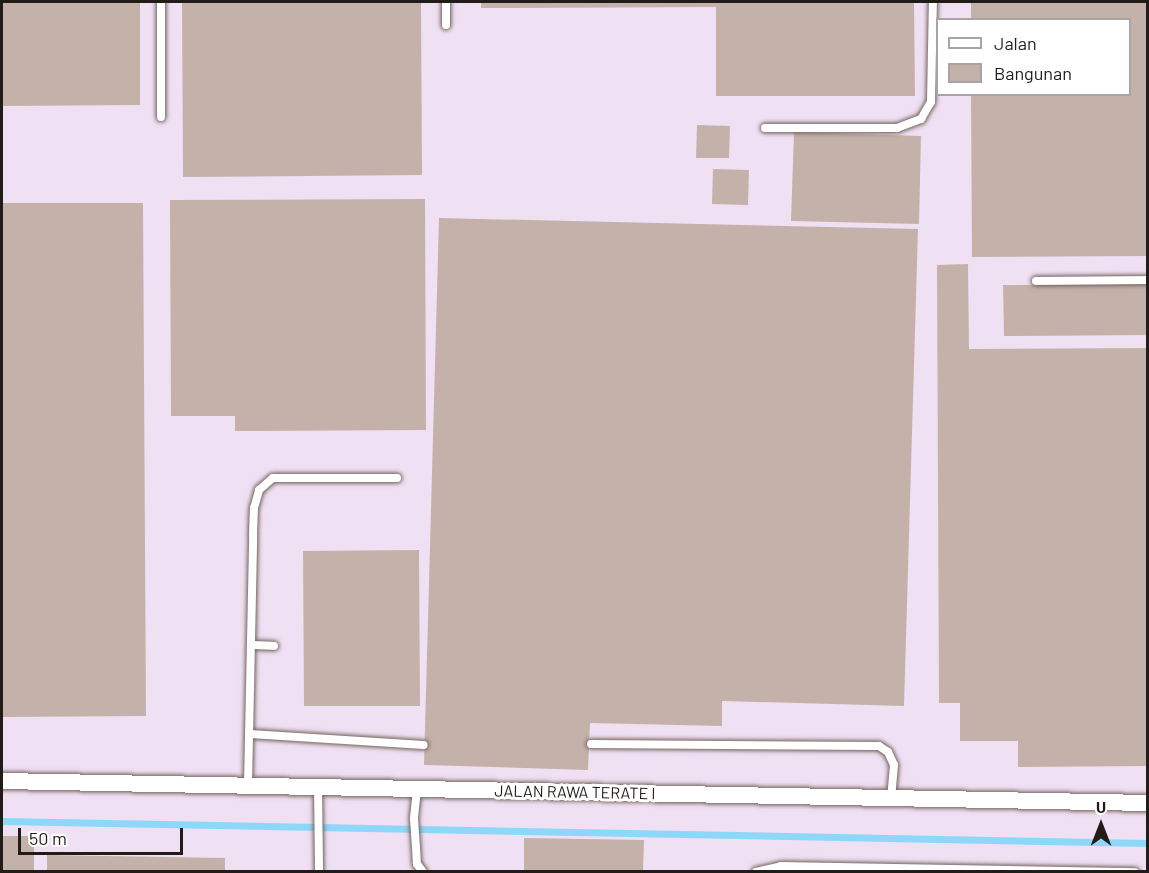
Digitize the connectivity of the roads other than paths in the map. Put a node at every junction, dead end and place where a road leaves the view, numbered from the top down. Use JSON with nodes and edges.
{"nodes":[{"id":1,"x":161,"y":2,"type":"edge"},
{"id":2,"x":446,"y":2,"type":"edge"},
{"id":3,"x":933,"y":2,"type":"edge"},
{"id":4,"x":446,"y":25,"type":"dead end"},
{"id":5,"x":162,"y":117,"type":"dead end"},
{"id":6,"x":765,"y":128,"type":"dead end"},
{"id":7,"x":1148,"y":280,"type":"edge"},
{"id":8,"x":1036,"y":281,"type":"dead end"},
{"id":9,"x":397,"y":478,"type":"dead end"},
{"id":10,"x":251,"y":645,"type":"junction"},
{"id":11,"x":274,"y":646,"type":"dead end"},
{"id":12,"x":250,"y":734,"type":"junction"},
{"id":13,"x":591,"y":744,"type":"dead end"},
{"id":14,"x":424,"y":745,"type":"dead end"},
{"id":15,"x":2,"y":781,"type":"edge"},
{"id":16,"x":248,"y":784,"type":"junction"},
{"id":17,"x":318,"y":786,"type":"junction"},
{"id":18,"x":417,"y":788,"type":"junction"},
{"id":19,"x":891,"y":799,"type":"junction"},
{"id":20,"x":1148,"y":802,"type":"edge"},
{"id":21,"x":319,"y":872,"type":"edge"},
{"id":22,"x":423,"y":872,"type":"edge"},
{"id":23,"x":756,"y":872,"type":"edge"},
{"id":24,"x":1135,"y":872,"type":"edge"}],
"edges":[{"from":1,"to":5,"type":"lane"},
{"from":2,"to":4,"type":"lane"},
{"from":3,"to":6,"type":"lane"},
{"from":7,"to":8,"type":"lane"},
{"from":9,"to":10,"type":"lane"},
{"from":10,"to":11,"type":"lane"},
{"from":10,"to":12,"type":"lane"},
{"from":12,"to":14,"type":"lane"},
{"from":12,"to":16,"type":"lane"},
{"from":13,"to":19,"type":"lane"},
{"from":15,"to":16,"type":"street","name":"JALAN RAWA TERATE I"},
{"from":16,"to":17,"type":"street","name":"JALAN RAWA TERATE I"},
{"from":17,"to":18,"type":"street","name":"JALAN RAWA TERATE I"},
{"from":17,"to":21,"type":"lane"},
{"from":18,"to":19,"type":"street","name":"JALAN RAWA TERATE I"},
{"from":18,"to":22,"type":"lane"},
{"from":19,"to":20,"type":"street","name":"JALAN RAWA TERATE I"},
{"from":23,"to":24,"type":"lane"}]}
